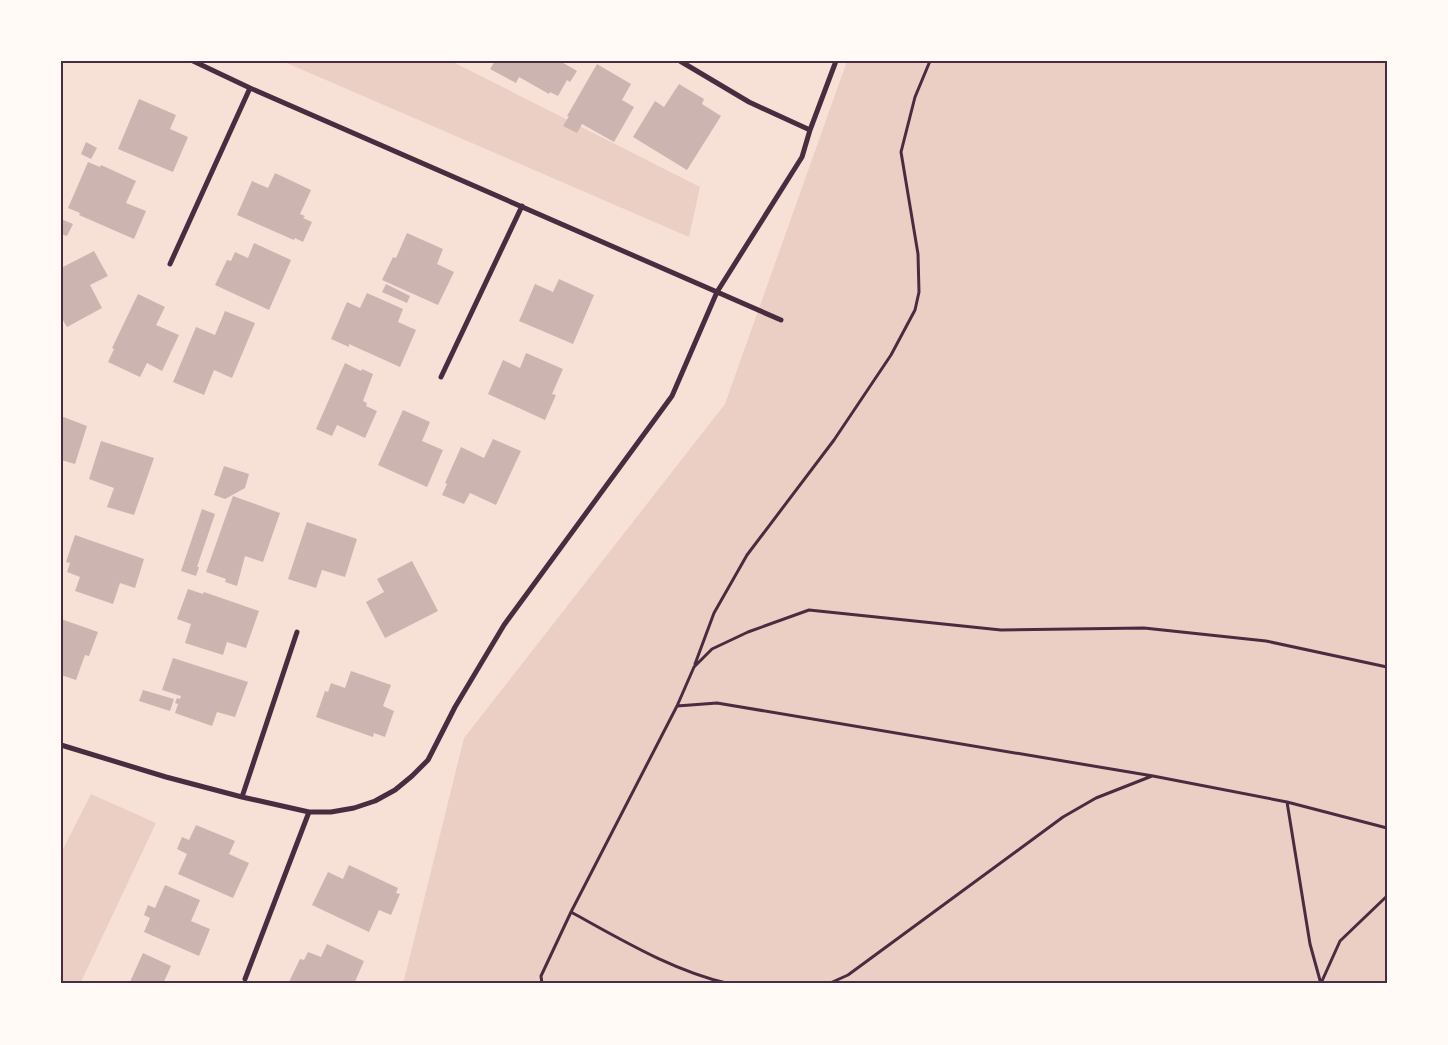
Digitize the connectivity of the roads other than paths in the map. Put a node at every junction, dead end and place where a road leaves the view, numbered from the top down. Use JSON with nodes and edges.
{"nodes":[{"id":1,"x":193,"y":61,"type":"edge"},
{"id":2,"x":680,"y":61,"type":"edge"},
{"id":3,"x":836,"y":61,"type":"edge"},
{"id":4,"x":250,"y":88,"type":"junction"},
{"id":5,"x":810,"y":130,"type":"junction"},
{"id":6,"x":522,"y":206,"type":"junction"},
{"id":7,"x":170,"y":264,"type":"dead end"},
{"id":8,"x":717,"y":292,"type":"junction"},
{"id":9,"x":780,"y":320,"type":"dead end"},
{"id":10,"x":441,"y":377,"type":"dead end"},
{"id":11,"x":297,"y":632,"type":"dead end"},
{"id":12,"x":61,"y":745,"type":"edge"},
{"id":13,"x":242,"y":797,"type":"junction"},
{"id":14,"x":309,"y":812,"type":"junction"},
{"id":15,"x":245,"y":978,"type":"dead end"}],
"edges":[{"from":1,"to":4,"type":"street"},
{"from":2,"to":5,"type":"street"},
{"from":3,"to":5,"type":"street"},
{"from":4,"to":6,"type":"street"},
{"from":4,"to":7,"type":"street"},
{"from":5,"to":8,"type":"street"},
{"from":6,"to":8,"type":"street"},
{"from":6,"to":10,"type":"street"},
{"from":8,"to":9,"type":"street"},
{"from":8,"to":14,"type":"street"},
{"from":11,"to":13,"type":"street"},
{"from":12,"to":13,"type":"street"},
{"from":13,"to":14,"type":"street"},
{"from":14,"to":15,"type":"street"}]}
